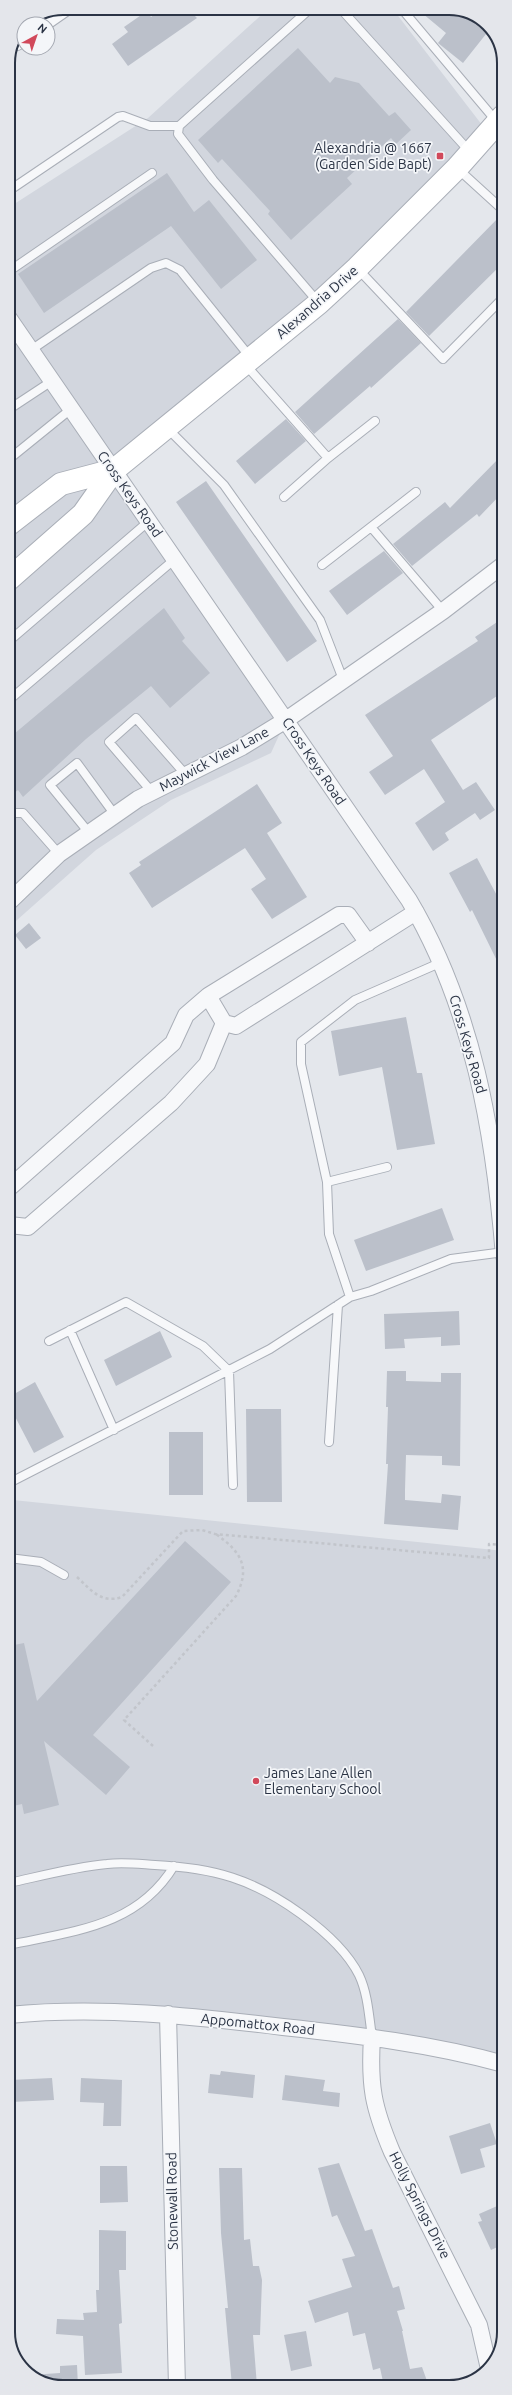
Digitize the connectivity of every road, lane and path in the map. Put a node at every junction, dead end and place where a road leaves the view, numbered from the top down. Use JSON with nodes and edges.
{"nodes":[{"id":1,"x":303,"y":15,"type":"edge"},
{"id":2,"x":346,"y":15,"type":"edge"},
{"id":3,"x":407,"y":15,"type":"edge"},
{"id":4,"x":497,"y":116,"type":"edge"},
{"id":5,"x":497,"y":122,"type":"edge"},
{"id":6,"x":179,"y":126,"type":"junction"},
{"id":7,"x":464,"y":161,"type":"junction"},
{"id":8,"x":152,"y":173,"type":"dead end"},
{"id":9,"x":15,"y":187,"type":"edge"},
{"id":10,"x":497,"y":202,"type":"edge"},
{"id":11,"x":15,"y":267,"type":"edge"},
{"id":12,"x":357,"y":268,"type":"junction"},
{"id":13,"x":319,"y":303,"type":"junction"},
{"id":14,"x":497,"y":304,"type":"edge"},
{"id":15,"x":15,"y":327,"type":"edge"},
{"id":16,"x":31,"y":350,"type":"junction"},
{"id":17,"x":248,"y":361,"type":"junction"},
{"id":18,"x":52,"y":381,"type":"junction"},
{"id":19,"x":15,"y":405,"type":"edge"},
{"id":20,"x":71,"y":409,"type":"junction"},
{"id":21,"x":375,"y":421,"type":"dead end"},
{"id":22,"x":167,"y":428,"type":"junction"},
{"id":23,"x":15,"y":453,"type":"edge"},
{"id":24,"x":328,"y":458,"type":"junction"},
{"id":25,"x":114,"y":470,"type":"junction"},
{"id":26,"x":416,"y":492,"type":"dead end"},
{"id":27,"x":284,"y":497,"type":"dead end"},
{"id":28,"x":15,"y":520,"type":"edge"},
{"id":29,"x":149,"y":521,"type":"junction"},
{"id":30,"x":371,"y":527,"type":"junction"},
{"id":31,"x":175,"y":559,"type":"junction"},
{"id":32,"x":322,"y":564,"type":"dead end"},
{"id":33,"x":497,"y":570,"type":"edge"},
{"id":34,"x":15,"y":574,"type":"edge"},
{"id":35,"x":444,"y":611,"type":"junction"},
{"id":36,"x":15,"y":636,"type":"edge"},
{"id":37,"x":344,"y":682,"type":"junction"},
{"id":38,"x":15,"y":695,"type":"edge"},
{"id":39,"x":286,"y":720,"type":"junction"},
{"id":40,"x":186,"y":775,"type":"junction"},
{"id":41,"x":152,"y":792,"type":"junction"},
{"id":42,"x":15,"y":813,"type":"edge"},
{"id":43,"x":115,"y":815,"type":"junction"},
{"id":44,"x":90,"y":834,"type":"junction"},
{"id":45,"x":60,"y":854,"type":"junction"},
{"id":46,"x":15,"y":897,"type":"edge"},
{"id":47,"x":416,"y":912,"type":"junction"},
{"id":48,"x":368,"y":943,"type":"junction"},
{"id":49,"x":442,"y":962,"type":"junction"},
{"id":50,"x":208,"y":996,"type":"junction"},
{"id":51,"x":224,"y":1023,"type":"junction"},
{"id":52,"x":387,"y":1167,"type":"dead end"},
{"id":53,"x":15,"y":1182,"type":"edge"},
{"id":54,"x":327,"y":1182,"type":"junction"},
{"id":55,"x":497,"y":1203,"type":"edge"},
{"id":56,"x":15,"y":1226,"type":"edge"},
{"id":57,"x":497,"y":1253,"type":"edge"},
{"id":58,"x":350,"y":1297,"type":"junction"},
{"id":59,"x":338,"y":1305,"type":"junction"},
{"id":60,"x":70,"y":1330,"type":"junction"},
{"id":61,"x":49,"y":1340,"type":"dead end"},
{"id":62,"x":229,"y":1371,"type":"junction"},
{"id":63,"x":114,"y":1430,"type":"junction"},
{"id":64,"x":329,"y":1442,"type":"dead end"},
{"id":65,"x":15,"y":1480,"type":"edge"},
{"id":66,"x":233,"y":1485,"type":"dead end"},
{"id":67,"x":215,"y":1534,"type":"junction"},
{"id":68,"x":497,"y":1545,"type":"edge"},
{"id":69,"x":15,"y":1559,"type":"edge"},
{"id":70,"x":64,"y":1575,"type":"joint"},
{"id":71,"x":153,"y":1746,"type":"dead end"},
{"id":72,"x":174,"y":1866,"type":"junction"},
{"id":73,"x":15,"y":1882,"type":"edge"},
{"id":74,"x":15,"y":1944,"type":"edge"},
{"id":75,"x":168,"y":2014,"type":"junction"},
{"id":76,"x":15,"y":2015,"type":"edge"},
{"id":77,"x":372,"y":2037,"type":"junction"},
{"id":78,"x":497,"y":2063,"type":"edge"},
{"id":79,"x":487,"y":2361,"type":"edge"},
{"id":80,"x":177,"y":2380,"type":"edge"}],
"edges":[{"from":1,"to":6,"type":"lane"},
{"from":2,"to":7,"type":"lane"},
{"from":3,"to":4,"type":"lane"},
{"from":5,"to":7,"type":"main road","name":"Alexandria Drive"},
{"from":6,"to":9,"type":"lane"},
{"from":6,"to":13,"type":"lane"},
{"from":7,"to":10,"type":"lane"},
{"from":7,"to":12,"type":"main road","name":"Alexandria Drive"},
{"from":8,"to":11,"type":"lane"},
{"from":12,"to":13,"type":"main road","name":"Alexandria Drive"},
{"from":12,"to":14,"type":"lane"},
{"from":13,"to":17,"type":"main road","name":"Alexandria Drive"},
{"from":15,"to":16,"type":"street","name":"Cross Keys Road"},
{"from":16,"to":17,"type":"lane"},
{"from":16,"to":18,"type":"street","name":"Cross Keys Road"},
{"from":17,"to":22,"type":"main road","name":"Alexandria Drive"},
{"from":17,"to":24,"type":"lane"},
{"from":18,"to":19,"type":"lane"},
{"from":18,"to":20,"type":"street","name":"Cross Keys Road"},
{"from":20,"to":23,"type":"lane"},
{"from":20,"to":25,"type":"street","name":"Cross Keys Road"},
{"from":21,"to":24,"type":"lane"},
{"from":22,"to":25,"type":"main road","name":"Alexandria Drive"},
{"from":22,"to":37,"type":"lane"},
{"from":24,"to":27,"type":"lane"},
{"from":25,"to":28,"type":"main road","name":"Alexandria Drive"},
{"from":25,"to":29,"type":"street","name":"Cross Keys Road"},
{"from":25,"to":34,"type":"main road","name":"Alexandria Drive"},
{"from":26,"to":30,"type":"lane"},
{"from":29,"to":31,"type":"street","name":"Cross Keys Road"},
{"from":29,"to":36,"type":"lane"},
{"from":30,"to":32,"type":"lane"},
{"from":30,"to":35,"type":"lane"},
{"from":31,"to":38,"type":"lane"},
{"from":31,"to":39,"type":"street","name":"Cross Keys Road"},
{"from":33,"to":35,"type":"street","name":"Maywick View Lane"},
{"from":35,"to":37,"type":"street","name":"Maywick View Lane"},
{"from":37,"to":39,"type":"street","name":"Maywick View Lane"},
{"from":39,"to":40,"type":"street","name":"Maywick View Lane"},
{"from":39,"to":47,"type":"street","name":"Cross Keys Road"},
{"from":40,"to":41,"type":"street","name":"Maywick View Lane"},
{"from":40,"to":41,"type":"lane"},
{"from":41,"to":43,"type":"street","name":"Maywick View Lane"},
{"from":42,"to":45,"type":"lane"},
{"from":43,"to":44,"type":"street","name":"Maywick View Lane"},
{"from":43,"to":44,"type":"lane"},
{"from":44,"to":45,"type":"street","name":"Maywick View Lane"},
{"from":45,"to":46,"type":"street","name":"Maywick View Lane"},
{"from":47,"to":48,"type":"street"},
{"from":47,"to":49,"type":"street","name":"Cross Keys Road"},
{"from":48,"to":50,"type":"street"},
{"from":48,"to":51,"type":"street"},
{"from":49,"to":54,"type":"lane"},
{"from":49,"to":55,"type":"street","name":"Cross Keys Road"},
{"from":50,"to":51,"type":"street"},
{"from":50,"to":53,"type":"street"},
{"from":51,"to":56,"type":"street"},
{"from":52,"to":54,"type":"lane"},
{"from":54,"to":58,"type":"lane"},
{"from":57,"to":58,"type":"lane"},
{"from":58,"to":59,"type":"lane"},
{"from":59,"to":62,"type":"lane"},
{"from":59,"to":64,"type":"lane"},
{"from":60,"to":61,"type":"lane"},
{"from":60,"to":62,"type":"lane"},
{"from":60,"to":63,"type":"lane"},
{"from":62,"to":63,"type":"lane"},
{"from":62,"to":66,"type":"lane"},
{"from":63,"to":65,"type":"lane"},
{"from":67,"to":68,"type":"path"},
{"from":67,"to":70,"type":"path"},
{"from":67,"to":71,"type":"path"},
{"from":69,"to":70,"type":"lane"},
{"from":72,"to":73,"type":"lane"},
{"from":72,"to":74,"type":"lane"},
{"from":72,"to":77,"type":"lane"},
{"from":75,"to":76,"type":"street","name":"Appomattox Road"},
{"from":75,"to":77,"type":"street","name":"Appomattox Road"},
{"from":75,"to":80,"type":"street","name":"Stonewall Road"},
{"from":77,"to":78,"type":"street","name":"Appomattox Road"},
{"from":77,"to":79,"type":"street","name":"Holly Springs Drive"}]}
